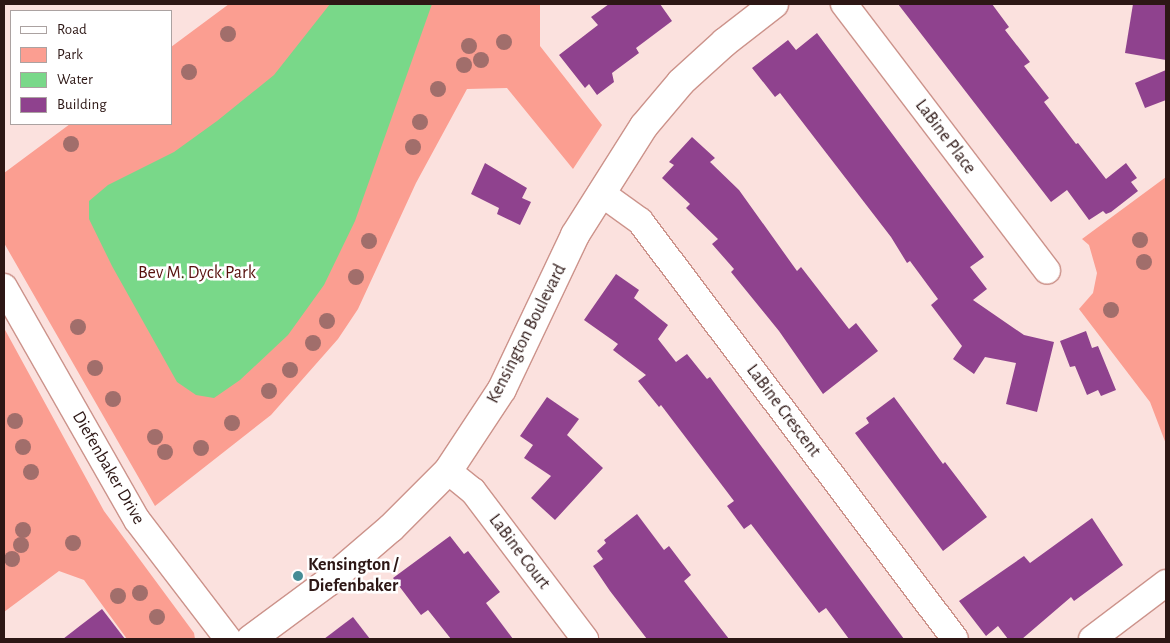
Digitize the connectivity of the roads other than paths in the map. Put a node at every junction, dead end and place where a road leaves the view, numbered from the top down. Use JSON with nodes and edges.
{"nodes":[{"id":1,"x":774,"y":4,"type":"edge"},
{"id":2,"x":844,"y":4,"type":"edge"},
{"id":3,"x":601,"y":193,"type":"junction"},
{"id":4,"x":1047,"y":270,"type":"dead end"},
{"id":5,"x":4,"y":287,"type":"edge"},
{"id":6,"x":448,"y":471,"type":"junction"},
{"id":7,"x":1166,"y":583,"type":"edge"},
{"id":8,"x":228,"y":639,"type":"edge"},
{"id":9,"x":251,"y":639,"type":"edge"},
{"id":10,"x":585,"y":639,"type":"edge"},
{"id":11,"x":956,"y":639,"type":"edge"},
{"id":12,"x":1092,"y":639,"type":"edge"}],
"edges":[{"from":1,"to":3,"type":"main road","name":"Kensington Boulevard"},
{"from":2,"to":4,"type":"street","name":"LaBine Place"},
{"from":3,"to":6,"type":"main road","name":"Kensington Boulevard"},
{"from":3,"to":11,"type":"street","name":"LaBine Crescent"},
{"from":5,"to":8,"type":"street","name":"Diefenbaker Drive"},
{"from":6,"to":9,"type":"main road","name":"Kensington Boulevard"},
{"from":6,"to":10,"type":"street","name":"LaBine Court"},
{"from":7,"to":12,"type":"street"}]}
